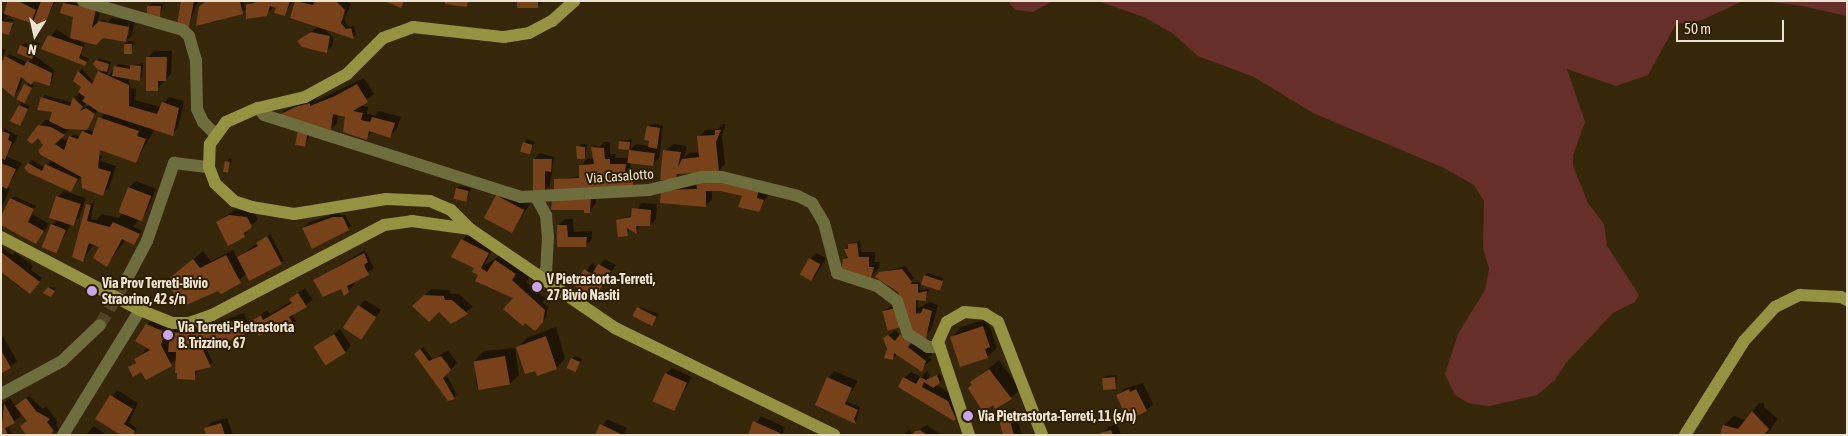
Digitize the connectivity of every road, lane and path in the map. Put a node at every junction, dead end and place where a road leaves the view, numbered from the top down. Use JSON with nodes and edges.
{"nodes":[{"id":1,"x":83,"y":1,"type":"edge"},
{"id":2,"x":574,"y":1,"type":"edge"},
{"id":3,"x":258,"y":108,"type":"junction"},
{"id":4,"x":215,"y":134,"type":"junction"},
{"id":5,"x":209,"y":167,"type":"junction"},
{"id":6,"x":536,"y":197,"type":"junction"},
{"id":7,"x":470,"y":229,"type":"junction"},
{"id":8,"x":1,"y":237,"type":"edge"},
{"id":9,"x":128,"y":277,"type":"tunnel mouth"},
{"id":10,"x":541,"y":277,"type":"junction"},
{"id":11,"x":1847,"y":300,"type":"edge"},
{"id":12,"x":140,"y":310,"type":"junction"},
{"id":13,"x":100,"y":325,"type":"tunnel mouth"},
{"id":14,"x":940,"y":347,"type":"junction"},
{"id":15,"x":1,"y":394,"type":"edge"},
{"id":16,"x":63,"y":435,"type":"edge"},
{"id":17,"x":834,"y":435,"type":"edge"},
{"id":18,"x":969,"y":435,"type":"edge"},
{"id":19,"x":1042,"y":435,"type":"edge"},
{"id":20,"x":1685,"y":435,"type":"edge"}],
"edges":[{"from":1,"to":4,"type":"street"},
{"from":2,"to":3,"type":"main road"},
{"from":3,"to":4,"type":"main road"},
{"from":3,"to":6,"type":"street","name":"Via Casalotto"},
{"from":4,"to":5,"type":"main road"},
{"from":5,"to":7,"type":"main road"},
{"from":5,"to":9,"type":"street"},
{"from":6,"to":10,"type":"street"},
{"from":6,"to":14,"type":"street","name":"Via Casalotto"},
{"from":7,"to":10,"type":"main road"},
{"from":7,"to":12,"type":"main road"},
{"from":8,"to":12,"type":"main road"},
{"from":10,"to":17,"type":"main road"},
{"from":11,"to":20,"type":"main road"},
{"from":12,"to":16,"type":"street"},
{"from":13,"to":15,"type":"street"},
{"from":14,"to":18,"type":"main road"},
{"from":14,"to":19,"type":"main road"}]}
